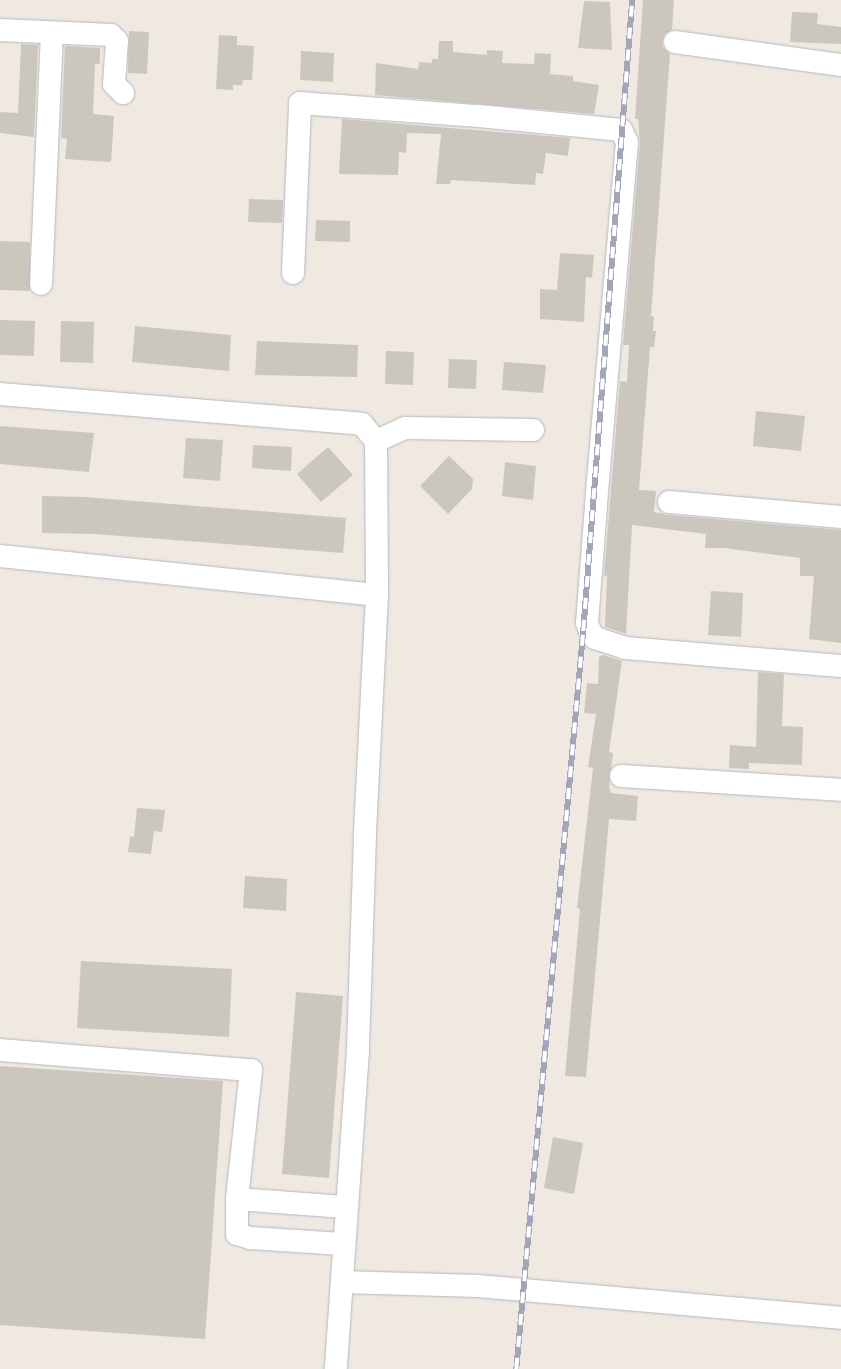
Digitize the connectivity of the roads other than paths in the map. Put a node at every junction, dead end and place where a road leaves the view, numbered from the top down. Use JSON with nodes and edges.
{"nodes":[{"id":1,"x":0,"y":30,"type":"edge"},
{"id":2,"x":52,"y":33,"type":"junction"},
{"id":3,"x":674,"y":42,"type":"dead end"},
{"id":4,"x":841,"y":65,"type":"edge"},
{"id":5,"x":123,"y":93,"type":"dead end"},
{"id":6,"x":293,"y":273,"type":"dead end"},
{"id":7,"x":41,"y":284,"type":"dead end"},
{"id":8,"x":0,"y":394,"type":"edge"},
{"id":9,"x":533,"y":430,"type":"dead end"},
{"id":10,"x":376,"y":441,"type":"junction"},
{"id":11,"x":669,"y":502,"type":"dead end"},
{"id":12,"x":841,"y":517,"type":"edge"},
{"id":13,"x":0,"y":556,"type":"edge"},
{"id":14,"x":377,"y":596,"type":"junction"},
{"id":15,"x":841,"y":666,"type":"edge"},
{"id":16,"x":621,"y":776,"type":"dead end"},
{"id":17,"x":841,"y":790,"type":"edge"},
{"id":18,"x":0,"y":1050,"type":"edge"},
{"id":19,"x":237,"y":1199,"type":"junction"},
{"id":20,"x":345,"y":1207,"type":"junction"},
{"id":21,"x":343,"y":1244,"type":"junction"},
{"id":22,"x":342,"y":1282,"type":"junction"},
{"id":23,"x":841,"y":1318,"type":"edge"},
{"id":24,"x":336,"y":1369,"type":"edge"}],
"edges":[{"from":1,"to":2,"type":"street"},
{"from":2,"to":5,"type":"street"},
{"from":2,"to":7,"type":"street"},
{"from":3,"to":4,"type":"street"},
{"from":6,"to":15,"type":"street"},
{"from":8,"to":10,"type":"street"},
{"from":9,"to":10,"type":"street"},
{"from":10,"to":14,"type":"street"},
{"from":11,"to":12,"type":"street"},
{"from":13,"to":14,"type":"street"},
{"from":14,"to":20,"type":"street"},
{"from":16,"to":17,"type":"street"},
{"from":18,"to":19,"type":"street"},
{"from":19,"to":20,"type":"street"},
{"from":19,"to":21,"type":"street"},
{"from":20,"to":21,"type":"street"},
{"from":21,"to":22,"type":"street"},
{"from":22,"to":23,"type":"street"},
{"from":22,"to":24,"type":"street"}]}
